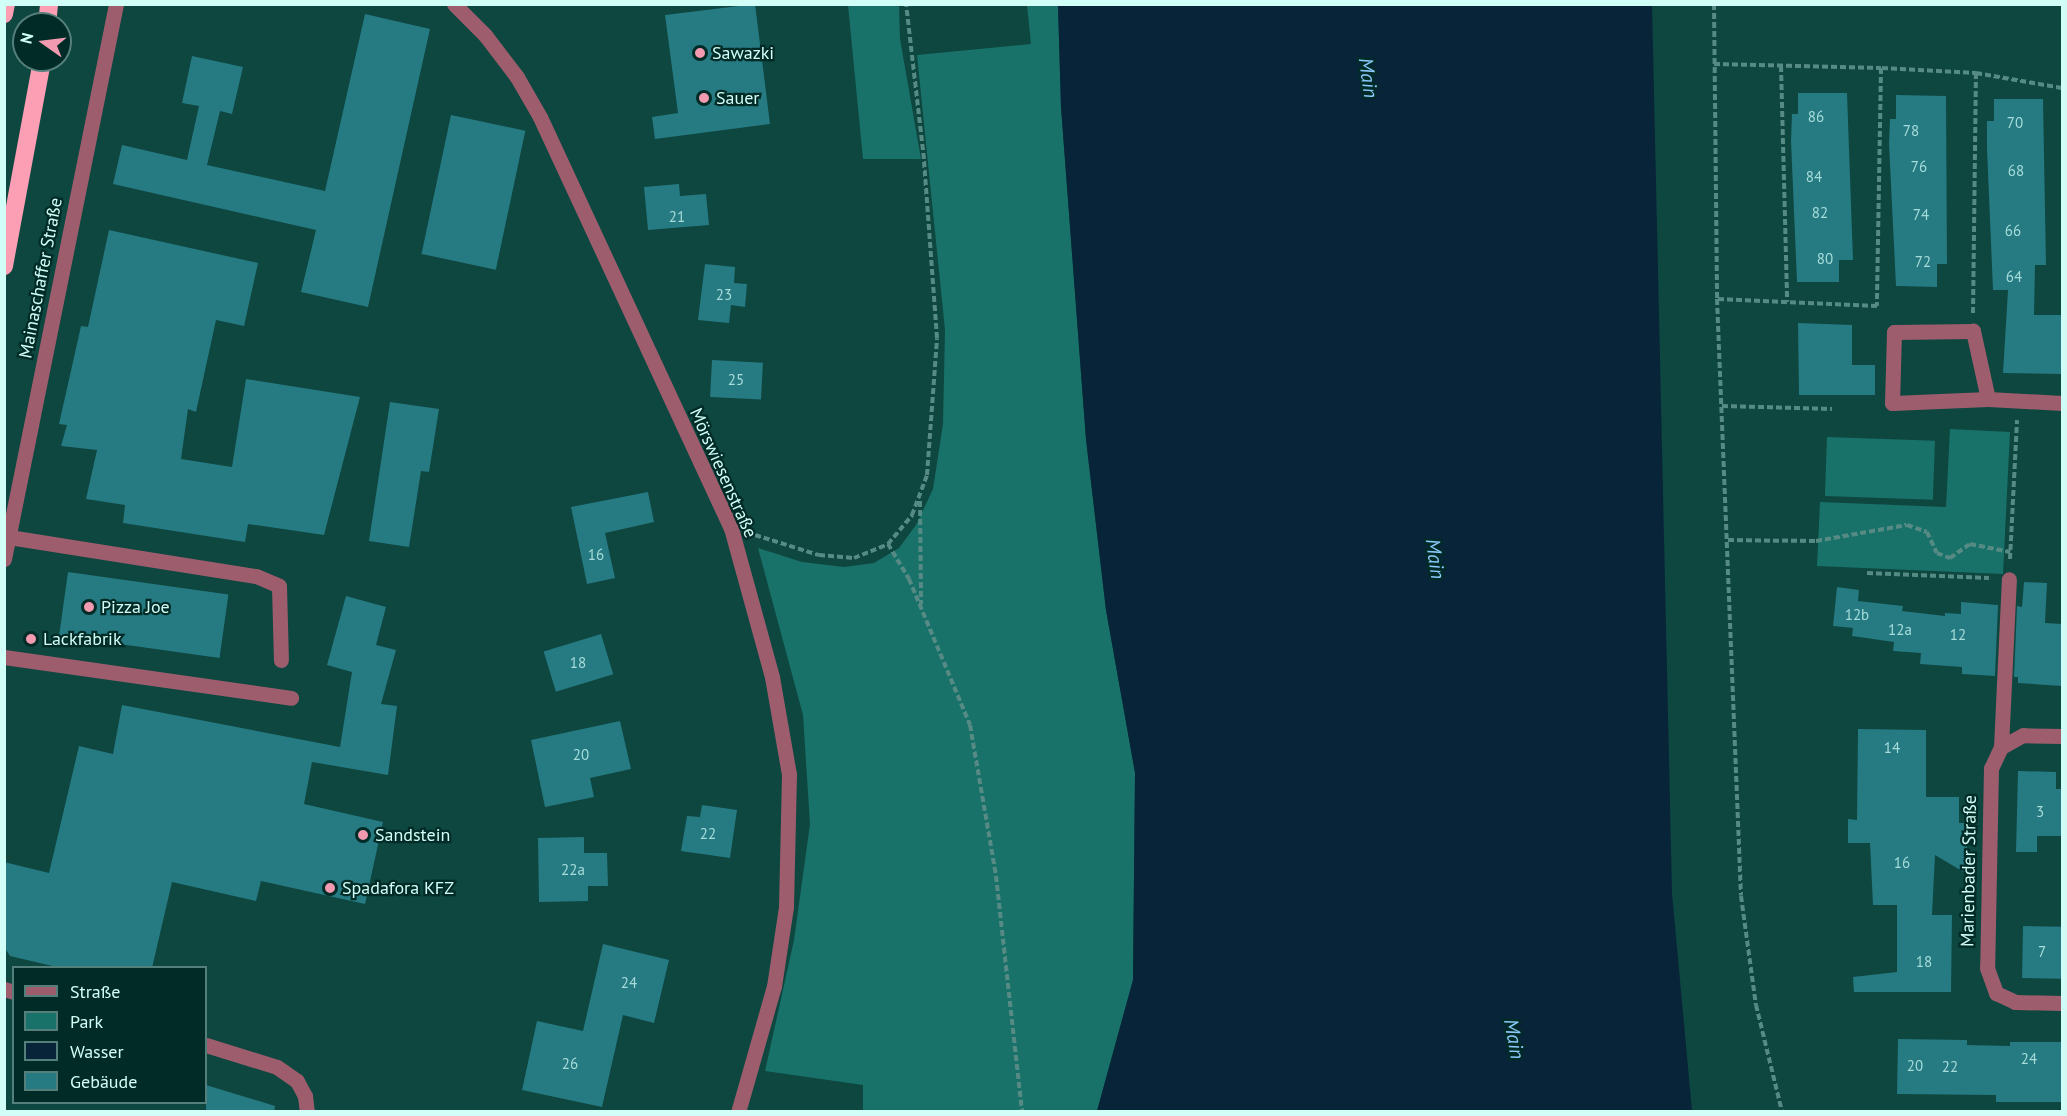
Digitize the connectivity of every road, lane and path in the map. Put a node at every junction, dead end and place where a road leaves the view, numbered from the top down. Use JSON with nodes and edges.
{"nodes":[{"id":1,"x":6,"y":4,"type":"edge"},
{"id":2,"x":116,"y":4,"type":"edge"},
{"id":3,"x":454,"y":4,"type":"edge"},
{"id":4,"x":906,"y":4,"type":"edge"},
{"id":5,"x":1714,"y":4,"type":"edge"},
{"id":6,"x":4,"y":14,"type":"edge"},
{"id":7,"x":1714,"y":64,"type":"junction"},
{"id":8,"x":1781,"y":66,"type":"junction"},
{"id":9,"x":1881,"y":68,"type":"junction"},
{"id":10,"x":40,"y":72,"type":"edge"},
{"id":11,"x":1976,"y":73,"type":"junction"},
{"id":12,"x":2062,"y":88,"type":"edge"},
{"id":13,"x":4,"y":266,"type":"edge"},
{"id":14,"x":1717,"y":298,"type":"junction"},
{"id":15,"x":1787,"y":302,"type":"junction"},
{"id":16,"x":1973,"y":331,"type":"junction"},
{"id":17,"x":1988,"y":399,"type":"junction"},
{"id":18,"x":2018,"y":400,"type":"junction"},
{"id":19,"x":2062,"y":403,"type":"edge"},
{"id":20,"x":1722,"y":406,"type":"junction"},
{"id":21,"x":1832,"y":410,"type":"dead end"},
{"id":22,"x":920,"y":496,"type":"junction"},
{"id":23,"x":731,"y":528,"type":"junction"},
{"id":24,"x":9,"y":537,"type":"junction"},
{"id":25,"x":1728,"y":540,"type":"junction"},
{"id":26,"x":888,"y":544,"type":"junction"},
{"id":27,"x":2010,"y":552,"type":"junction"},
{"id":28,"x":4,"y":559,"type":"edge"},
{"id":29,"x":1867,"y":573,"type":"dead end"},
{"id":30,"x":2009,"y":579,"type":"junction"},
{"id":31,"x":921,"y":608,"type":"junction"},
{"id":32,"x":4,"y":657,"type":"edge"},
{"id":33,"x":281,"y":660,"type":"dead end"},
{"id":34,"x":291,"y":698,"type":"dead end"},
{"id":35,"x":2062,"y":736,"type":"edge"},
{"id":36,"x":2001,"y":747,"type":"junction"},
{"id":37,"x":2062,"y":1003,"type":"edge"},
{"id":38,"x":207,"y":1045,"type":"edge"},
{"id":39,"x":308,"y":1112,"type":"edge"},
{"id":40,"x":738,"y":1112,"type":"edge"},
{"id":41,"x":1022,"y":1112,"type":"edge"},
{"id":42,"x":1782,"y":1112,"type":"edge"}],
"edges":[{"from":1,"to":6,"type":"highway"},
{"from":2,"to":24,"type":"street","name":"Mainaschaffer Straße"},
{"from":3,"to":23,"type":"street","name":"Mörswiesenstraße"},
{"from":4,"to":22,"type":"path"},
{"from":5,"to":7,"type":"path"},
{"from":7,"to":8,"type":"path"},
{"from":7,"to":14,"type":"path"},
{"from":8,"to":9,"type":"path"},
{"from":8,"to":15,"type":"path"},
{"from":9,"to":11,"type":"path"},
{"from":9,"to":15,"type":"path"},
{"from":10,"to":13,"type":"highway"},
{"from":11,"to":12,"type":"path"},
{"from":11,"to":16,"type":"path"},
{"from":14,"to":15,"type":"path"},
{"from":14,"to":20,"type":"path"},
{"from":16,"to":17,"type":"street"},
{"from":16,"to":17,"type":"street"},
{"from":17,"to":18,"type":"street"},
{"from":18,"to":19,"type":"street"},
{"from":18,"to":27,"type":"path"},
{"from":20,"to":21,"type":"path"},
{"from":20,"to":25,"type":"path"},
{"from":22,"to":26,"type":"path"},
{"from":22,"to":31,"type":"path"},
{"from":23,"to":26,"type":"path"},
{"from":23,"to":40,"type":"street","name":"Mörswiesenstraße"},
{"from":24,"to":28,"type":"street","name":"Mainaschaffer Straße"},
{"from":24,"to":33,"type":"street"},
{"from":25,"to":27,"type":"path"},
{"from":25,"to":42,"type":"path"},
{"from":26,"to":31,"type":"path"},
{"from":27,"to":30,"type":"path"},
{"from":29,"to":30,"type":"path"},
{"from":30,"to":36,"type":"street","name":"Marienbader Straße"},
{"from":31,"to":41,"type":"path"},
{"from":32,"to":34,"type":"street"},
{"from":35,"to":36,"type":"street"},
{"from":36,"to":37,"type":"street","name":"Marienbader Straße"},
{"from":38,"to":39,"type":"street"}]}
